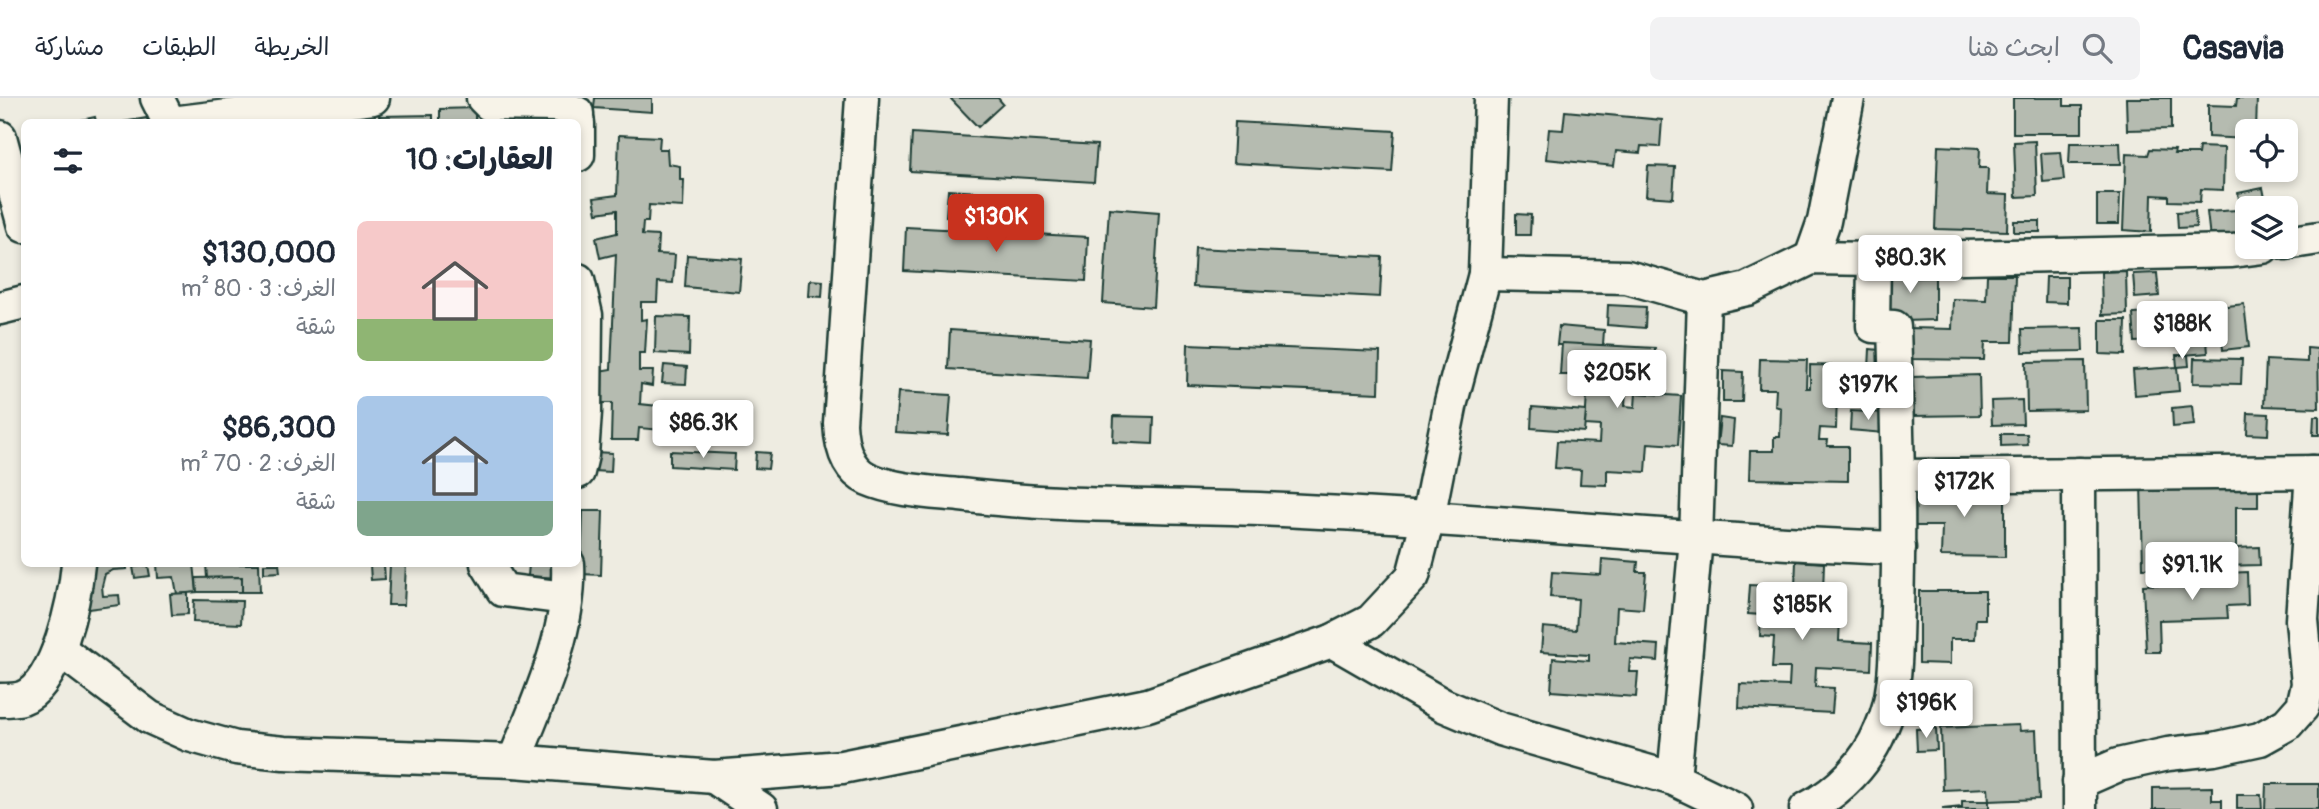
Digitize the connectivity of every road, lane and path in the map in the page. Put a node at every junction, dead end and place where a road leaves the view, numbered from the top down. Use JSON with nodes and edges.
{"nodes":[{"id":1,"x":157,"y":98,"type":"edge"},
{"id":2,"x":373,"y":98,"type":"edge"},
{"id":3,"x":482,"y":98,"type":"edge"},
{"id":4,"x":862,"y":98,"type":"edge"},
{"id":5,"x":1491,"y":98,"type":"edge"},
{"id":6,"x":1848,"y":98,"type":"edge"},
{"id":7,"x":168,"y":119,"type":"edge"},
{"id":8,"x":204,"y":119,"type":"edge"},
{"id":9,"x":578,"y":119,"type":"edge"},
{"id":10,"x":0,"y":137,"type":"edge"},
{"id":11,"x":21,"y":215,"type":"edge"},
{"id":12,"x":2319,"y":238,"type":"edge"},
{"id":13,"x":2298,"y":241,"type":"edge"},
{"id":14,"x":2235,"y":251,"type":"edge"},
{"id":15,"x":1811,"y":258,"type":"junction"},
{"id":16,"x":1874,"y":259,"type":"junction"},
{"id":17,"x":1485,"y":274,"type":"junction"},
{"id":18,"x":581,"y":293,"type":"edge"},
{"id":19,"x":1704,"y":299,"type":"junction"},
{"id":20,"x":21,"y":303,"type":"edge"},
{"id":21,"x":0,"y":308,"type":"edge"},
{"id":22,"x":581,"y":337,"type":"edge"},
{"id":23,"x":581,"y":412,"type":"edge"},
{"id":24,"x":581,"y":459,"type":"edge"},
{"id":25,"x":2315,"y":472,"type":"edge"},
{"id":26,"x":2079,"y":474,"type":"junction"},
{"id":27,"x":1899,"y":476,"type":"junction"},
{"id":28,"x":1428,"y":518,"type":"junction"},
{"id":29,"x":1696,"y":539,"type":"junction"},
{"id":30,"x":1899,"y":548,"type":"junction"},
{"id":31,"x":78,"y":567,"type":"edge"},
{"id":32,"x":489,"y":567,"type":"edge"},
{"id":33,"x":568,"y":567,"type":"edge"},
{"id":34,"x":566,"y":598,"type":"junction"},
{"id":35,"x":1332,"y":641,"type":"junction"},
{"id":36,"x":59,"y":649,"type":"junction"},
{"id":37,"x":0,"y":700,"type":"edge"},
{"id":38,"x":514,"y":761,"type":"junction"},
{"id":39,"x":713,"y":777,"type":"junction"},
{"id":40,"x":1674,"y":779,"type":"junction"},
{"id":41,"x":2080,"y":796,"type":"edge"},
{"id":42,"x":761,"y":809,"type":"edge"},
{"id":43,"x":1736,"y":809,"type":"edge"},
{"id":44,"x":1806,"y":809,"type":"edge"}],
"edges":[{"from":1,"to":7,"type":"street"},
{"from":2,"to":8,"type":"street"},
{"from":3,"to":9,"type":"street"},
{"from":4,"to":28,"type":"street"},
{"from":5,"to":17,"type":"street"},
{"from":6,"to":15,"type":"street"},
{"from":10,"to":11,"type":"street"},
{"from":12,"to":13,"type":"street"},
{"from":14,"to":16,"type":"street"},
{"from":15,"to":16,"type":"street"},
{"from":15,"to":19,"type":"street"},
{"from":16,"to":27,"type":"street"},
{"from":17,"to":19,"type":"street"},
{"from":17,"to":28,"type":"street"},
{"from":18,"to":22,"type":"street"},
{"from":19,"to":29,"type":"street"},
{"from":20,"to":21,"type":"street"},
{"from":22,"to":23,"type":"street"},
{"from":23,"to":24,"type":"street"},
{"from":25,"to":26,"type":"street"},
{"from":25,"to":41,"type":"street"},
{"from":26,"to":27,"type":"street"},
{"from":26,"to":41,"type":"street"},
{"from":27,"to":30,"type":"street"},
{"from":28,"to":29,"type":"street"},
{"from":28,"to":35,"type":"street"},
{"from":29,"to":30,"type":"street"},
{"from":29,"to":40,"type":"street"},
{"from":30,"to":44,"type":"street"},
{"from":31,"to":36,"type":"street"},
{"from":32,"to":34,"type":"street"},
{"from":33,"to":34,"type":"street"},
{"from":34,"to":38,"type":"street"},
{"from":35,"to":39,"type":"street"},
{"from":35,"to":40,"type":"street"},
{"from":36,"to":37,"type":"street"},
{"from":36,"to":38,"type":"street"},
{"from":38,"to":39,"type":"street"},
{"from":39,"to":42,"type":"street"},
{"from":40,"to":43,"type":"street"}]}
